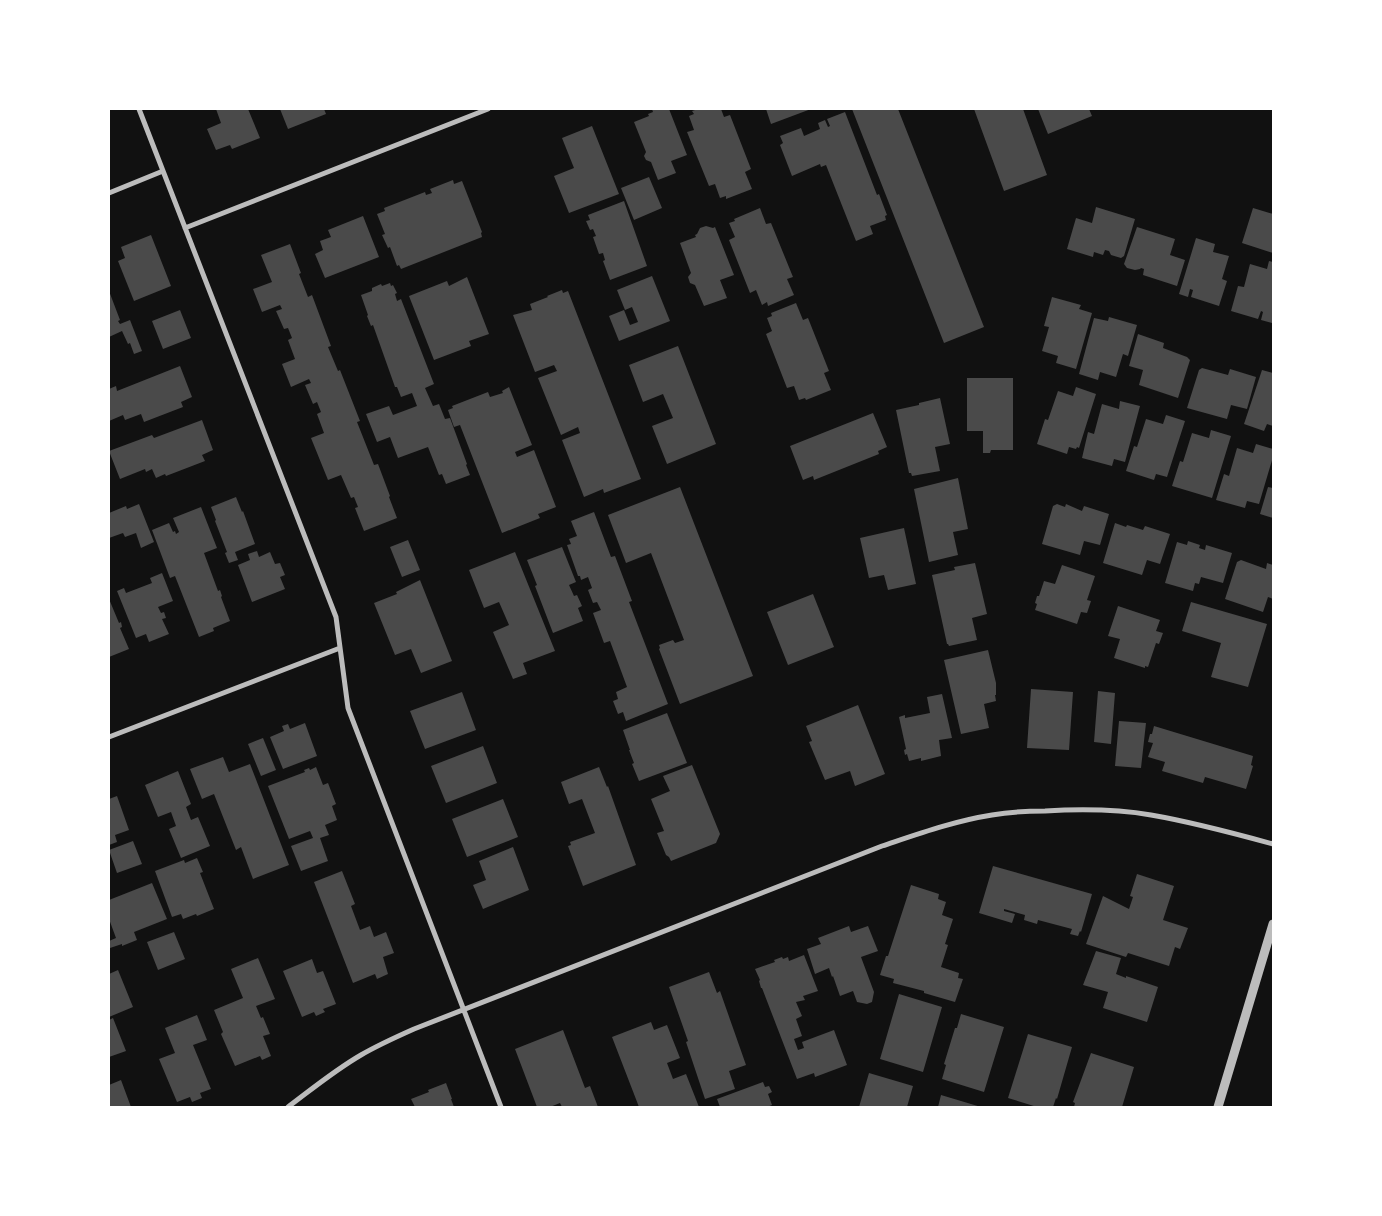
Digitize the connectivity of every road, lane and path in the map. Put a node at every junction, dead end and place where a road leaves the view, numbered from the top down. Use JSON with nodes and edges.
{"nodes":[{"id":1,"x":139,"y":109,"type":"edge"},
{"id":2,"x":488,"y":109,"type":"edge"},
{"id":3,"x":163,"y":171,"type":"junction"},
{"id":4,"x":109,"y":193,"type":"edge"},
{"id":5,"x":186,"y":228,"type":"junction"},
{"id":6,"x":340,"y":648,"type":"junction"},
{"id":7,"x":109,"y":738,"type":"edge"},
{"id":8,"x":1273,"y":844,"type":"edge"},
{"id":9,"x":1273,"y":924,"type":"edge"},
{"id":10,"x":463,"y":1010,"type":"junction"},
{"id":11,"x":288,"y":1107,"type":"edge"},
{"id":12,"x":501,"y":1107,"type":"edge"},
{"id":13,"x":1218,"y":1107,"type":"edge"}],
"edges":[{"from":1,"to":3,"type":"street"},
{"from":2,"to":5,"type":"street"},
{"from":3,"to":4,"type":"street"},
{"from":3,"to":5,"type":"street"},
{"from":5,"to":6,"type":"street"},
{"from":6,"to":7,"type":"street"},
{"from":6,"to":10,"type":"street"},
{"from":8,"to":10,"type":"street"},
{"from":9,"to":13,"type":"street"},
{"from":10,"to":11,"type":"street"},
{"from":10,"to":12,"type":"street"}]}
